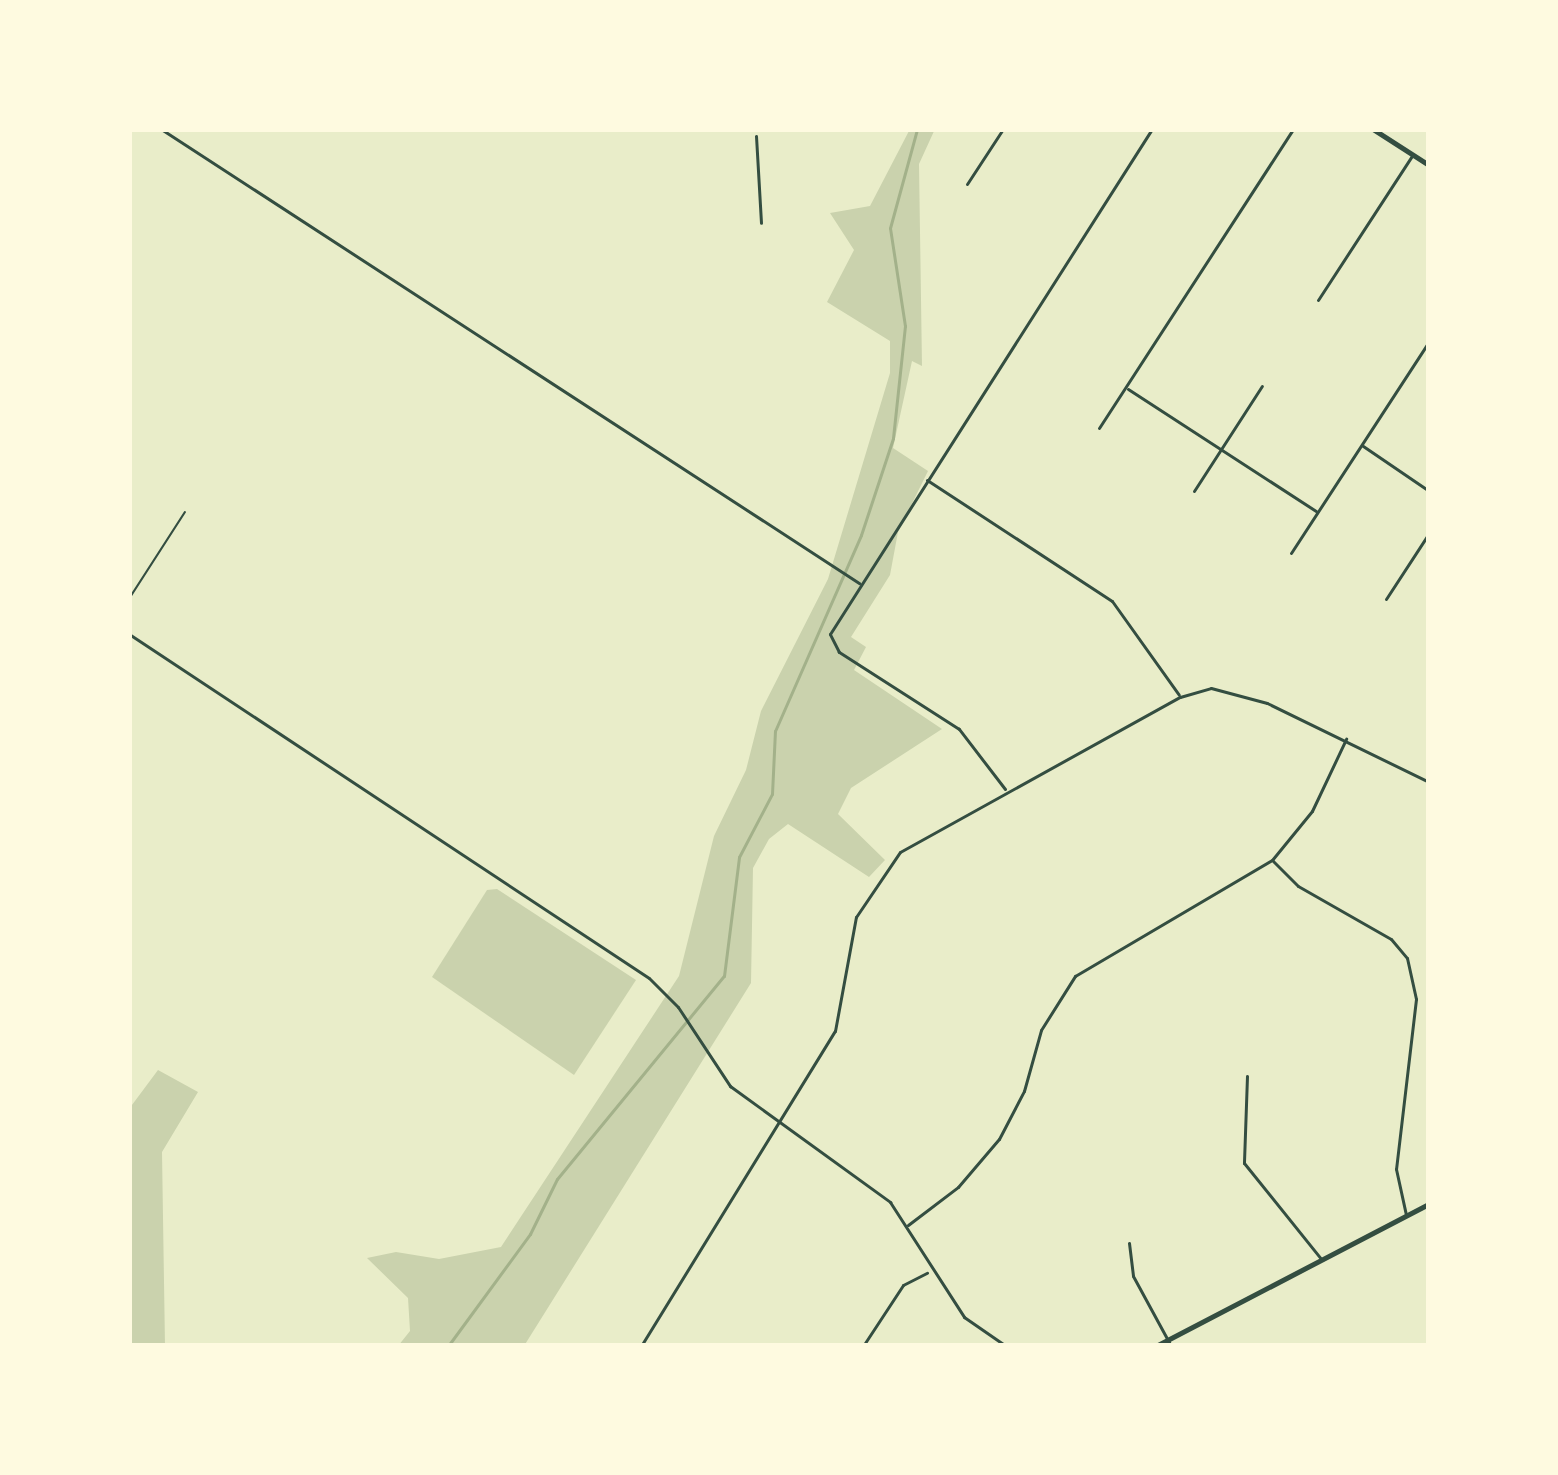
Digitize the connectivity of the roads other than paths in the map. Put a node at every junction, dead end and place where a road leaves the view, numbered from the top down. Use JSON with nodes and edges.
{"nodes":[{"id":1,"x":161,"y":129,"type":"edge"},
{"id":2,"x":688,"y":129,"type":"edge"},
{"id":3,"x":815,"y":129,"type":"edge"},
{"id":4,"x":1003,"y":129,"type":"edge"},
{"id":5,"x":1153,"y":129,"type":"edge"},
{"id":6,"x":1293,"y":129,"type":"edge"},
{"id":7,"x":1373,"y":129,"type":"edge"},
{"id":8,"x":756,"y":134,"type":"junction"},
{"id":9,"x":1413,"y":155,"type":"junction"},
{"id":10,"x":1429,"y":165,"type":"edge"},
{"id":11,"x":967,"y":184,"type":"dead end"},
{"id":12,"x":761,"y":223,"type":"dead end"},
{"id":13,"x":1318,"y":300,"type":"dead end"},
{"id":14,"x":1429,"y":341,"type":"edge"},
{"id":15,"x":1262,"y":386,"type":"dead end"},
{"id":16,"x":1126,"y":388,"type":"junction"},
{"id":17,"x":1100,"y":428,"type":"dead end"},
{"id":18,"x":1361,"y":446,"type":"junction"},
{"id":19,"x":1221,"y":449,"type":"junction"},
{"id":20,"x":927,"y":480,"type":"junction"},
{"id":21,"x":1194,"y":490,"type":"dead end"},
{"id":22,"x":1429,"y":490,"type":"edge"},
{"id":23,"x":185,"y":512,"type":"dead end"},
{"id":24,"x":1318,"y":512,"type":"junction"},
{"id":25,"x":1429,"y":533,"type":"edge"},
{"id":26,"x":1291,"y":553,"type":"dead end"},
{"id":27,"x":861,"y":584,"type":"junction"},
{"id":28,"x":1386,"y":598,"type":"dead end"},
{"id":29,"x":129,"y":599,"type":"edge"},
{"id":30,"x":129,"y":634,"type":"edge"},
{"id":31,"x":1180,"y":697,"type":"junction"},
{"id":32,"x":1346,"y":740,"type":"junction"},
{"id":33,"x":1429,"y":782,"type":"edge"},
{"id":34,"x":1005,"y":790,"type":"junction"},
{"id":35,"x":1272,"y":860,"type":"junction"},
{"id":36,"x":1246,"y":1076,"type":"dead end"},
{"id":37,"x":778,"y":1124,"type":"junction"},
{"id":38,"x":1429,"y":1204,"type":"edge"},
{"id":39,"x":1406,"y":1215,"type":"junction"},
{"id":40,"x":907,"y":1226,"type":"junction"},
{"id":41,"x":1129,"y":1244,"type":"dead end"},
{"id":42,"x":1322,"y":1260,"type":"junction"},
{"id":43,"x":928,"y":1272,"type":"junction"},
{"id":44,"x":1170,"y":1343,"type":"edge"},
{"id":45,"x":641,"y":1346,"type":"edge"},
{"id":46,"x":863,"y":1346,"type":"edge"},
{"id":47,"x":1006,"y":1346,"type":"edge"},
{"id":48,"x":1156,"y":1346,"type":"edge"}],
"edges":[{"from":1,"to":27,"type":"street"},
{"from":2,"to":8,"type":"street"},
{"from":3,"to":8,"type":"street"},
{"from":4,"to":11,"type":"street"},
{"from":5,"to":20,"type":"street"},
{"from":6,"to":16,"type":"street"},
{"from":7,"to":9,"type":"street"},
{"from":8,"to":12,"type":"street"},
{"from":9,"to":10,"type":"street"},
{"from":9,"to":13,"type":"street"},
{"from":14,"to":18,"type":"street"},
{"from":15,"to":19,"type":"street"},
{"from":16,"to":17,"type":"street"},
{"from":16,"to":19,"type":"street"},
{"from":18,"to":22,"type":"street"},
{"from":18,"to":24,"type":"street"},
{"from":19,"to":21,"type":"street"},
{"from":19,"to":24,"type":"street"},
{"from":20,"to":27,"type":"street"},
{"from":20,"to":31,"type":"street"},
{"from":23,"to":29,"type":"lane"},
{"from":24,"to":26,"type":"street"},
{"from":25,"to":28,"type":"street"},
{"from":27,"to":34,"type":"street"},
{"from":30,"to":37,"type":"street"},
{"from":31,"to":32,"type":"street"},
{"from":31,"to":34,"type":"street"},
{"from":32,"to":33,"type":"street"},
{"from":32,"to":35,"type":"street"},
{"from":34,"to":37,"type":"street"},
{"from":35,"to":39,"type":"street"},
{"from":35,"to":40,"type":"street"},
{"from":36,"to":42,"type":"street"},
{"from":37,"to":40,"type":"street"},
{"from":37,"to":45,"type":"street"},
{"from":38,"to":39,"type":"street"},
{"from":39,"to":42,"type":"street"},
{"from":40,"to":43,"type":"street"},
{"from":41,"to":44,"type":"street"},
{"from":42,"to":44,"type":"street"},
{"from":43,"to":46,"type":"street"},
{"from":43,"to":47,"type":"street"},
{"from":44,"to":48,"type":"street"}]}
